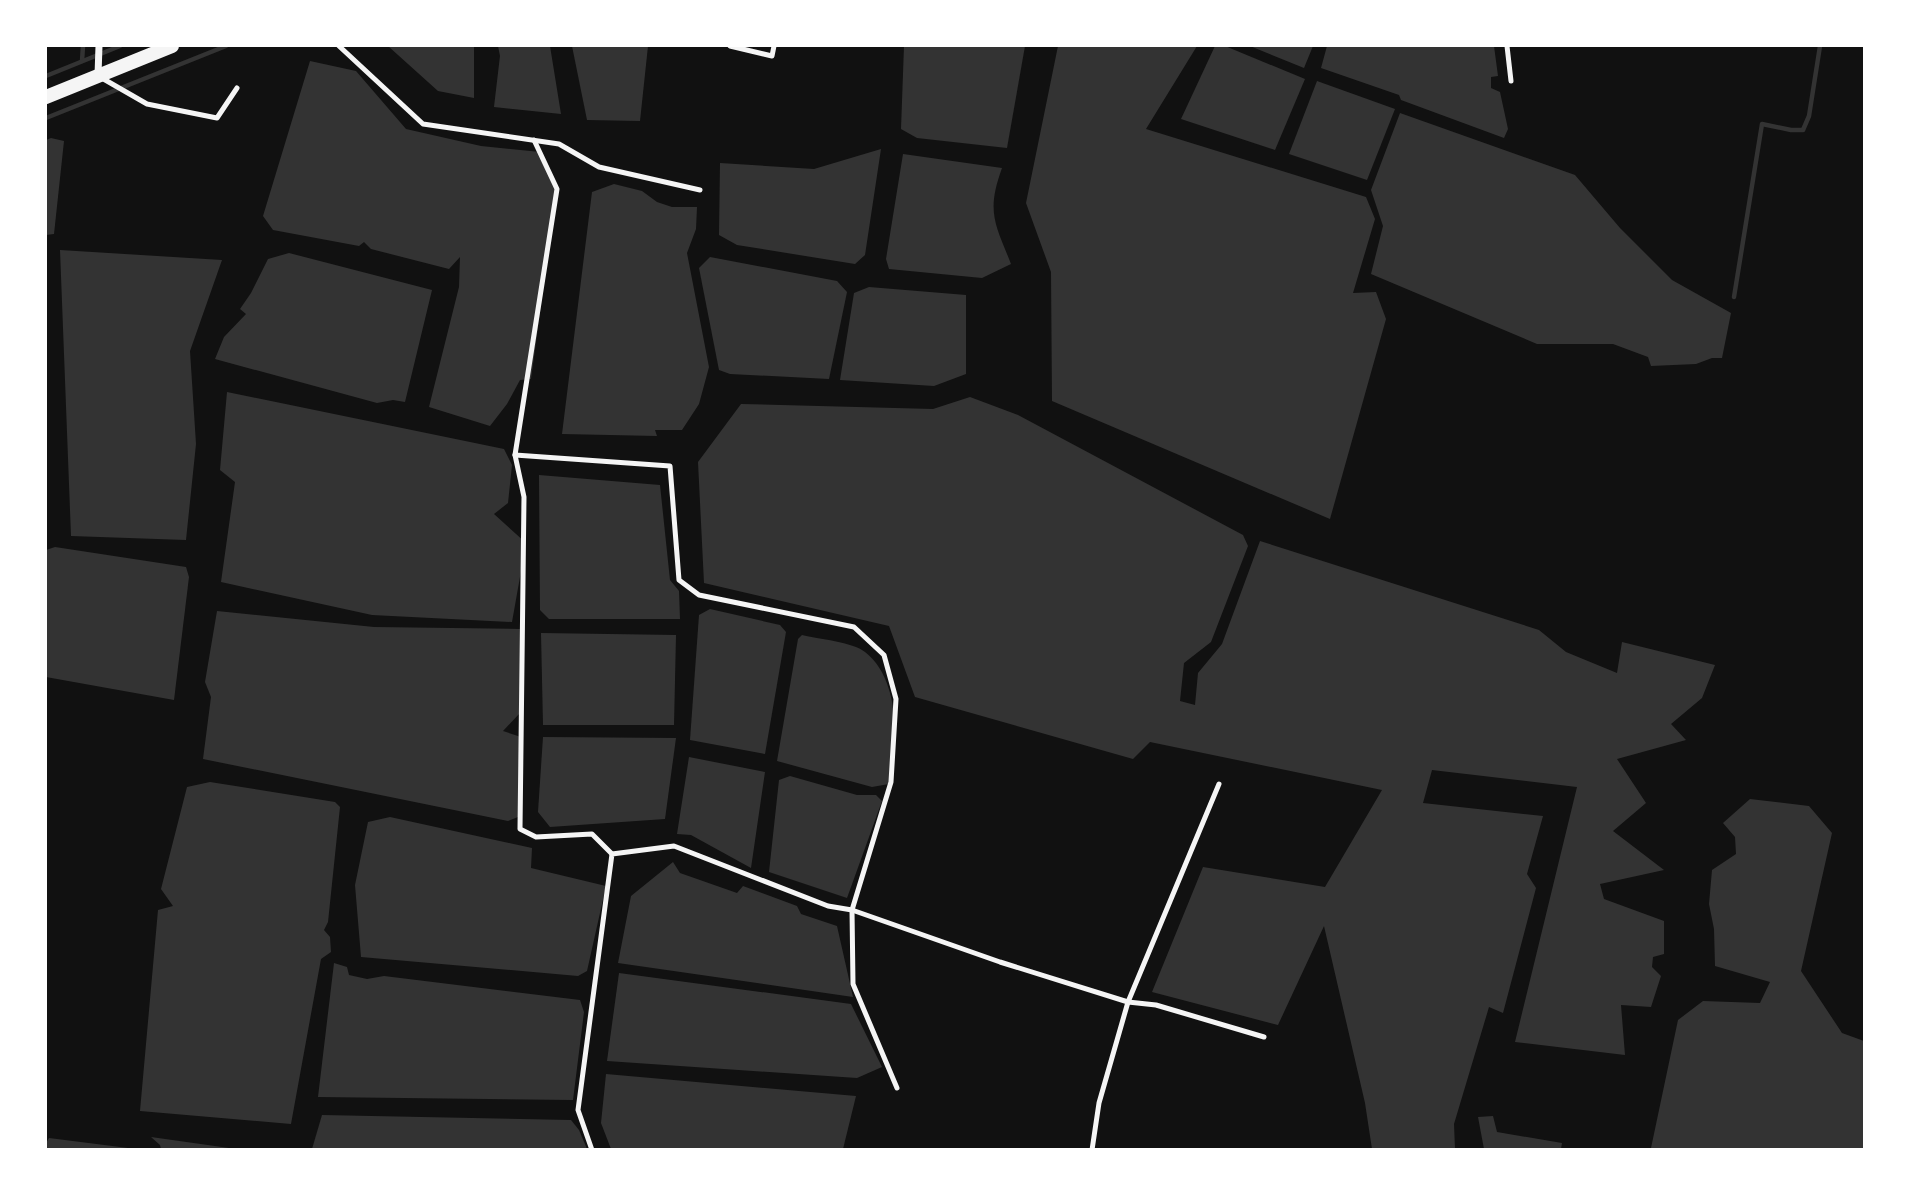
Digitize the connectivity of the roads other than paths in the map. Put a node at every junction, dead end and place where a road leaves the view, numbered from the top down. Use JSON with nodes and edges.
{"nodes":[{"id":1,"x":99,"y":46,"type":"edge"},
{"id":2,"x":172,"y":46,"type":"edge"},
{"id":3,"x":339,"y":46,"type":"edge"},
{"id":4,"x":730,"y":46,"type":"edge"},
{"id":5,"x":774,"y":46,"type":"edge"},
{"id":6,"x":1507,"y":46,"type":"edge"},
{"id":7,"x":98,"y":76,"type":"junction"},
{"id":8,"x":1511,"y":81,"type":"dead end"},
{"id":9,"x":237,"y":88,"type":"dead end"},
{"id":10,"x":46,"y":97,"type":"edge"},
{"id":11,"x":534,"y":140,"type":"junction"},
{"id":12,"x":701,"y":190,"type":"dead end"},
{"id":13,"x":515,"y":455,"type":"junction"},
{"id":14,"x":1219,"y":784,"type":"dead end"},
{"id":15,"x":612,"y":855,"type":"junction"},
{"id":16,"x":852,"y":910,"type":"junction"},
{"id":17,"x":1128,"y":1002,"type":"junction"},
{"id":18,"x":1265,"y":1037,"type":"dead end"},
{"id":19,"x":897,"y":1088,"type":"dead end"},
{"id":20,"x":592,"y":1150,"type":"edge"},
{"id":21,"x":1092,"y":1150,"type":"edge"}],
"edges":[{"from":1,"to":7,"type":"street"},
{"from":2,"to":7,"type":"main road"},
{"from":3,"to":11,"type":"lane"},
{"from":4,"to":5,"type":"lane"},
{"from":6,"to":8,"type":"lane"},
{"from":7,"to":9,"type":"lane"},
{"from":7,"to":10,"type":"main road"},
{"from":11,"to":12,"type":"lane"},
{"from":11,"to":13,"type":"lane"},
{"from":13,"to":15,"type":"lane"},
{"from":13,"to":16,"type":"lane"},
{"from":14,"to":17,"type":"lane"},
{"from":15,"to":16,"type":"lane"},
{"from":15,"to":20,"type":"lane"},
{"from":16,"to":17,"type":"lane"},
{"from":16,"to":19,"type":"lane"},
{"from":17,"to":18,"type":"lane"},
{"from":17,"to":21,"type":"lane"}]}
